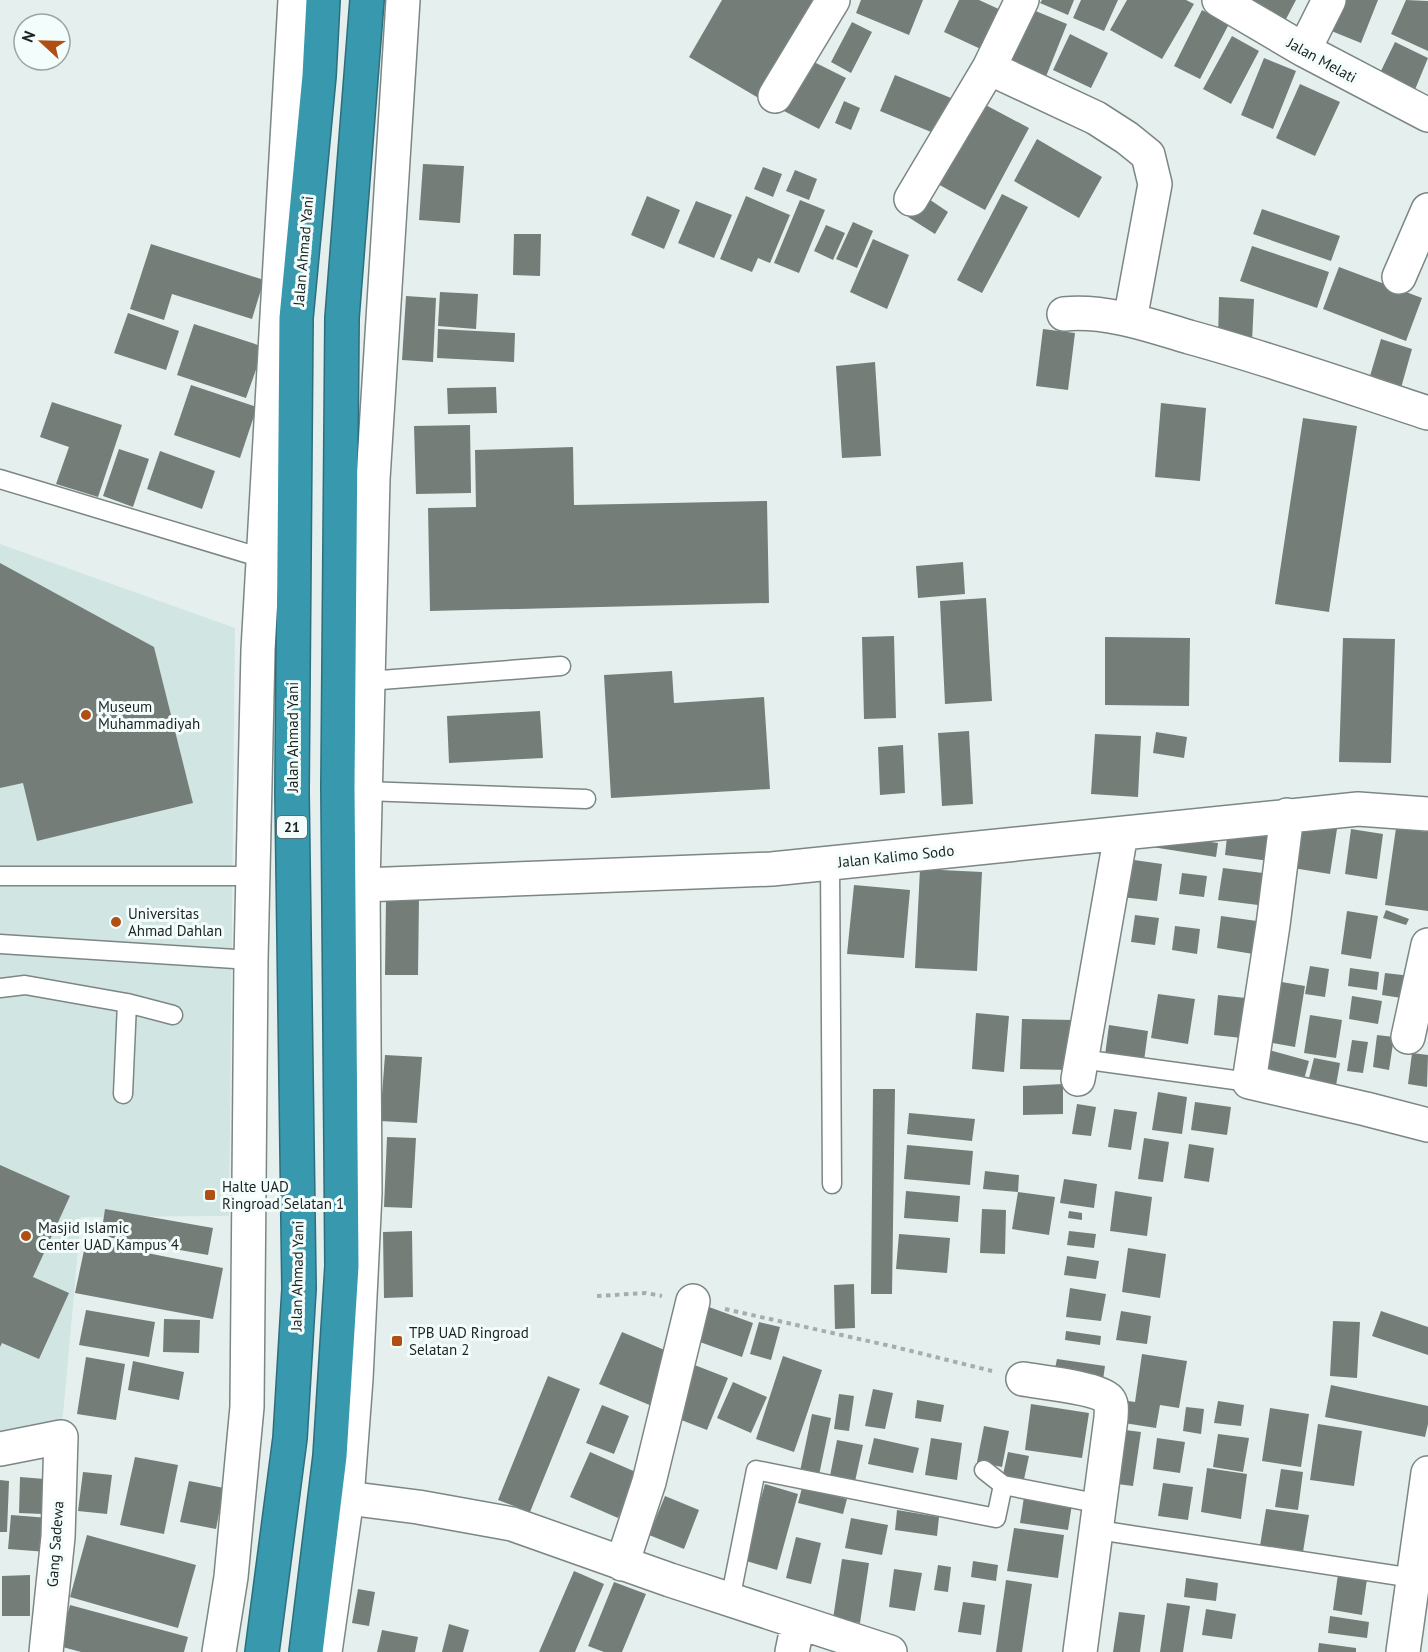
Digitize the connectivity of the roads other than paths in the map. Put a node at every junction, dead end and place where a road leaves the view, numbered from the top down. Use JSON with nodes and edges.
{"nodes":[{"id":1,"x":295,"y":0,"type":"edge"},
{"id":2,"x":323,"y":0,"type":"edge"},
{"id":3,"x":367,"y":0,"type":"edge"},
{"id":4,"x":403,"y":0,"type":"edge"},
{"id":5,"x":833,"y":0,"type":"edge"},
{"id":6,"x":1022,"y":0,"type":"edge"},
{"id":7,"x":1219,"y":0,"type":"edge"},
{"id":8,"x":1329,"y":0,"type":"edge"},
{"id":9,"x":1304,"y":50,"type":"junction"},
{"id":10,"x":989,"y":68,"type":"junction"},
{"id":11,"x":775,"y":96,"type":"dead end"},
{"id":12,"x":1428,"y":115,"type":"edge"},
{"id":13,"x":911,"y":199,"type":"dead end"},
{"id":14,"x":1428,"y":210,"type":"edge"},
{"id":15,"x":1399,"y":277,"type":"dead end"},
{"id":16,"x":1064,"y":314,"type":"dead end"},
{"id":17,"x":1130,"y":320,"type":"junction"},
{"id":18,"x":1428,"y":413,"type":"edge"},
{"id":19,"x":0,"y":479,"type":"edge"},
{"id":20,"x":262,"y":558,"type":"junction"},
{"id":21,"x":561,"y":666,"type":"dead end"},
{"id":22,"x":368,"y":681,"type":"junction"},
{"id":23,"x":352,"y":789,"type":"junction"},
{"id":24,"x":292,"y":792,"type":"junction"},
{"id":25,"x":586,"y":799,"type":"dead end"},
{"id":26,"x":1428,"y":814,"type":"edge"},
{"id":27,"x":1287,"y":815,"type":"junction"},
{"id":28,"x":1121,"y":834,"type":"junction"},
{"id":29,"x":830,"y":863,"type":"junction"},
{"id":30,"x":0,"y":876,"type":"edge"},
{"id":31,"x":254,"y":876,"type":"junction"},
{"id":32,"x":363,"y":885,"type":"junction"},
{"id":33,"x":0,"y":945,"type":"edge"},
{"id":34,"x":1428,"y":945,"type":"edge"},
{"id":35,"x":251,"y":960,"type":"junction"},
{"id":36,"x":0,"y":988,"type":"edge"},
{"id":37,"x":127,"y":1003,"type":"junction"},
{"id":38,"x":173,"y":1014,"type":"dead end"},
{"id":39,"x":1408,"y":1037,"type":"dead end"},
{"id":40,"x":1080,"y":1069,"type":"joint"},
{"id":41,"x":1249,"y":1082,"type":"junction"},
{"id":42,"x":123,"y":1094,"type":"dead end"},
{"id":43,"x":1428,"y":1125,"type":"edge"},
{"id":44,"x":832,"y":1184,"type":"dead end"},
{"id":45,"x":693,"y":1301,"type":"road end"},
{"id":46,"x":1023,"y":1379,"type":"road end"},
{"id":47,"x":0,"y":1449,"type":"edge"},
{"id":48,"x":984,"y":1470,"type":"dead end"},
{"id":49,"x":1428,"y":1473,"type":"edge"},
{"id":50,"x":1003,"y":1485,"type":"junction"},
{"id":51,"x":347,"y":1498,"type":"junction"},
{"id":52,"x":1425,"y":1516,"type":"edge"},
{"id":53,"x":1099,"y":1517,"type":"junction"},
{"id":54,"x":622,"y":1564,"type":"junction"},
{"id":55,"x":1413,"y":1578,"type":"junction"},
{"id":56,"x":730,"y":1600,"type":"junction"},
{"id":57,"x":795,"y":1637,"type":"edge"},
{"id":58,"x":46,"y":1652,"type":"edge"},
{"id":59,"x":219,"y":1652,"type":"edge"},
{"id":60,"x":261,"y":1652,"type":"edge"},
{"id":61,"x":306,"y":1652,"type":"edge"},
{"id":62,"x":325,"y":1652,"type":"edge"},
{"id":63,"x":890,"y":1652,"type":"edge"},
{"id":64,"x":1080,"y":1652,"type":"edge"},
{"id":65,"x":1403,"y":1652,"type":"edge"}],
"edges":[{"from":1,"to":20,"type":"street"},
{"from":2,"to":24,"type":"highway","name":"Jalan Ahmad Yani","number":"21"},
{"from":3,"to":23,"type":"highway"},
{"from":4,"to":22,"type":"street"},
{"from":5,"to":11,"type":"street"},
{"from":6,"to":10,"type":"street"},
{"from":7,"to":9,"type":"street","name":"Jalan Melati"},
{"from":8,"to":9,"type":"street"},
{"from":9,"to":12,"type":"street","name":"Jalan Melati"},
{"from":10,"to":13,"type":"street"},
{"from":10,"to":17,"type":"street"},
{"from":14,"to":15,"type":"street"},
{"from":16,"to":17,"type":"street"},
{"from":17,"to":18,"type":"street"},
{"from":19,"to":20,"type":"lane"},
{"from":20,"to":31,"type":"street"},
{"from":21,"to":22,"type":"lane"},
{"from":22,"to":23,"type":"street"},
{"from":23,"to":24,"type":"highway"},
{"from":23,"to":25,"type":"lane"},
{"from":23,"to":32,"type":"street"},
{"from":23,"to":61,"type":"highway"},
{"from":24,"to":60,"type":"highway","name":"Jalan Ahmad Yani","number":"21"},
{"from":26,"to":27,"type":"street","name":"Jalan Kalimo Sodo"},
{"from":27,"to":28,"type":"street","name":"Jalan Kalimo Sodo"},
{"from":27,"to":41,"type":"street"},
{"from":28,"to":29,"type":"street","name":"Jalan Kalimo Sodo"},
{"from":28,"to":40,"type":"street"},
{"from":29,"to":32,"type":"street","name":"Jalan Kalimo Sodo"},
{"from":29,"to":44,"type":"lane"},
{"from":30,"to":31,"type":"lane"},
{"from":31,"to":35,"type":"street"},
{"from":32,"to":51,"type":"street"},
{"from":33,"to":35,"type":"lane"},
{"from":34,"to":39,"type":"street"},
{"from":35,"to":59,"type":"street"},
{"from":36,"to":37,"type":"lane"},
{"from":37,"to":38,"type":"lane"},
{"from":37,"to":42,"type":"lane"},
{"from":40,"to":41,"type":"lane"},
{"from":41,"to":43,"type":"street"},
{"from":45,"to":54,"type":"street"},
{"from":46,"to":53,"type":"street"},
{"from":47,"to":58,"type":"street","name":"Gang Sadewa"},
{"from":48,"to":50,"type":"lane"},
{"from":49,"to":52,"type":"street"},
{"from":50,"to":53,"type":"lane"},
{"from":50,"to":56,"type":"lane"},
{"from":51,"to":54,"type":"street"},
{"from":51,"to":62,"type":"street"},
{"from":52,"to":55,"type":"street"},
{"from":53,"to":55,"type":"lane"},
{"from":53,"to":64,"type":"street"},
{"from":54,"to":56,"type":"street"},
{"from":55,"to":65,"type":"street"},
{"from":56,"to":57,"type":"street"},
{"from":57,"to":63,"type":"street"}]}
